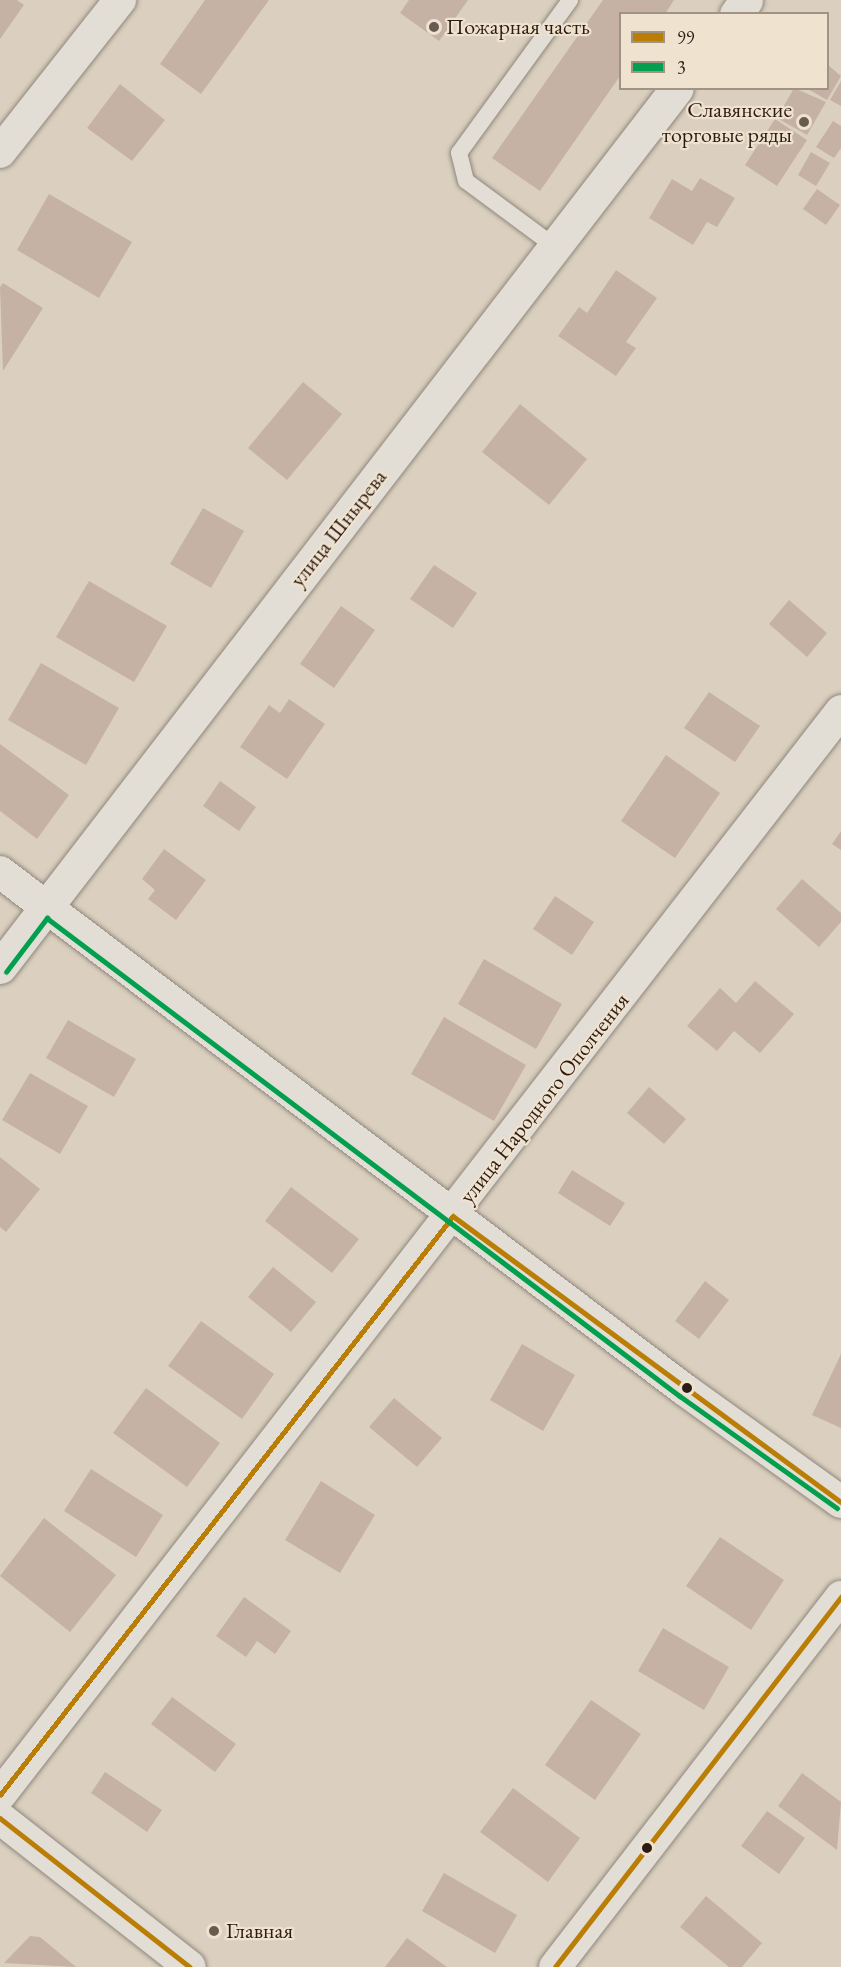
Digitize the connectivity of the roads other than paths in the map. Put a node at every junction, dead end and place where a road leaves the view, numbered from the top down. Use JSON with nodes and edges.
{"nodes":[{"id":1,"x":120,"y":0,"type":"edge"},
{"id":2,"x":570,"y":0,"type":"edge"},
{"id":3,"x":675,"y":90,"type":"edge"},
{"id":4,"x":0,"y":152,"type":"edge"},
{"id":5,"x":554,"y":246,"type":"junction"},
{"id":6,"x":841,"y":711,"type":"edge"},
{"id":7,"x":0,"y":872,"type":"edge"},
{"id":8,"x":46,"y":908,"type":"junction"},
{"id":9,"x":0,"y":967,"type":"edge"},
{"id":10,"x":453,"y":1216,"type":"junction"},
{"id":11,"x":841,"y":1502,"type":"edge"},
{"id":12,"x":841,"y":1598,"type":"edge"},
{"id":13,"x":0,"y":1795,"type":"edge"},
{"id":14,"x":0,"y":1818,"type":"edge"},
{"id":15,"x":190,"y":1967,"type":"edge"},
{"id":16,"x":555,"y":1967,"type":"edge"}],
"edges":[{"from":1,"to":4,"type":"street"},
{"from":2,"to":5,"type":"lane"},
{"from":3,"to":5,"type":"street","name":"улица Шнырева"},
{"from":5,"to":8,"type":"street","name":"улица Шнырева"},
{"from":6,"to":10,"type":"street","name":"улица Народного Ополчения"},
{"from":7,"to":8,"type":"street"},
{"from":8,"to":9,"type":"street","name":"улица Шнырева"},
{"from":8,"to":10,"type":"street"},
{"from":10,"to":11,"type":"street"},
{"from":10,"to":13,"type":"street","name":"улица Народного Ополчения"},
{"from":12,"to":16,"type":"street"},
{"from":14,"to":15,"type":"street"}]}
